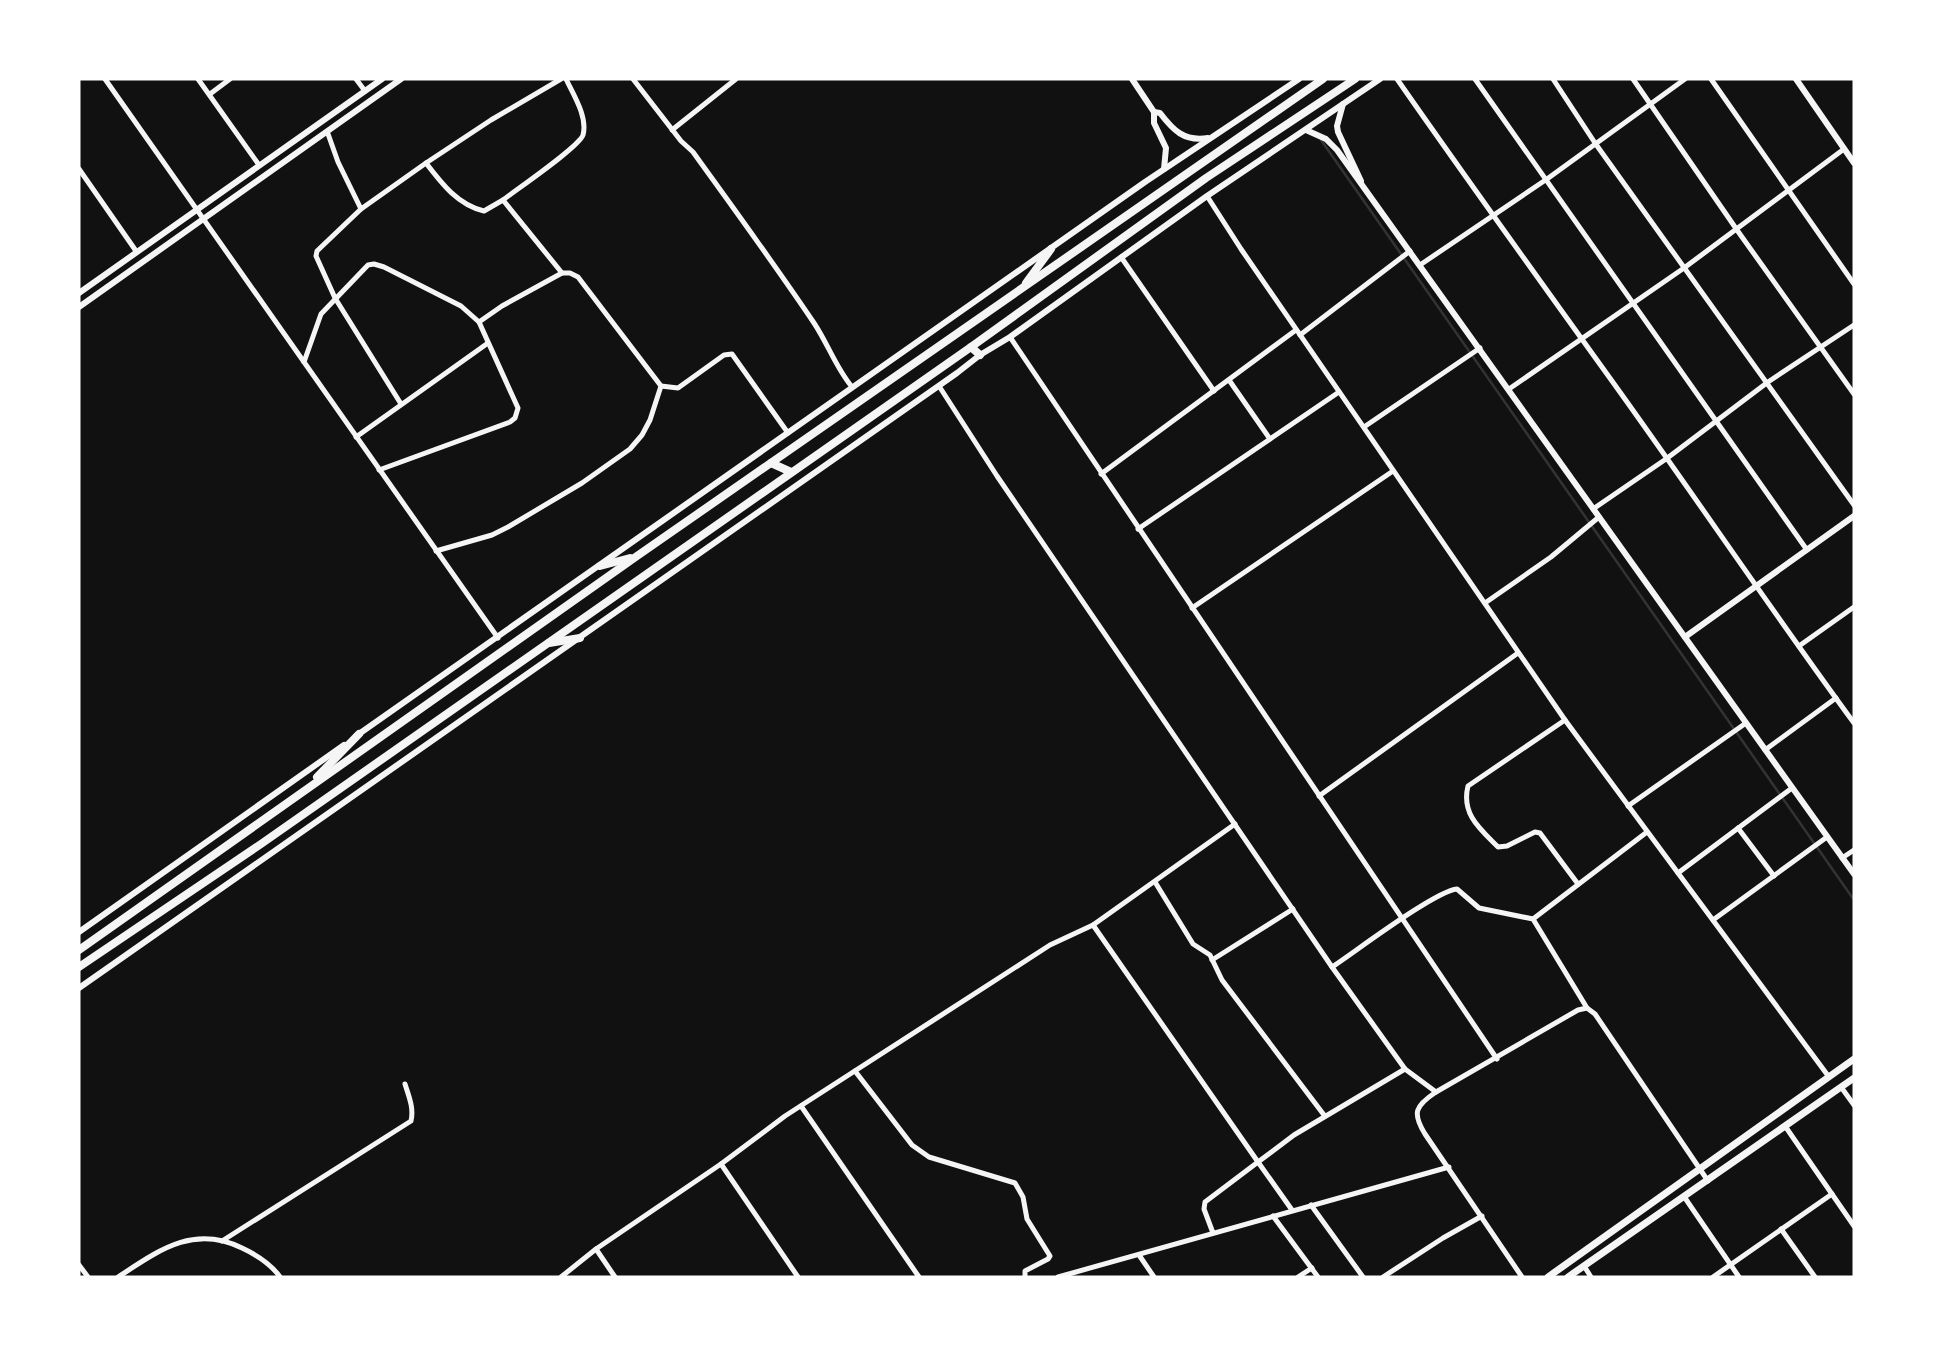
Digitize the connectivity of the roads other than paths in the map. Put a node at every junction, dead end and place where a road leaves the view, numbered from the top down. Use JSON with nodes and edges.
{"nodes":[{"id":1,"x":106,"y":79,"type":"edge"},
{"id":2,"x":198,"y":79,"type":"edge"},
{"id":3,"x":230,"y":79,"type":"edge"},
{"id":4,"x":356,"y":79,"type":"edge"},
{"id":5,"x":382,"y":79,"type":"edge"},
{"id":6,"x":401,"y":79,"type":"edge"},
{"id":7,"x":564,"y":79,"type":"edge"},
{"id":8,"x":633,"y":79,"type":"edge"},
{"id":9,"x":736,"y":79,"type":"edge"},
{"id":10,"x":1132,"y":79,"type":"edge"},
{"id":11,"x":1299,"y":79,"type":"edge"},
{"id":12,"x":1323,"y":79,"type":"edge"},
{"id":13,"x":1355,"y":79,"type":"edge"},
{"id":14,"x":1380,"y":79,"type":"edge"},
{"id":15,"x":1397,"y":79,"type":"edge"},
{"id":16,"x":1475,"y":79,"type":"edge"},
{"id":17,"x":1553,"y":79,"type":"edge"},
{"id":18,"x":1633,"y":79,"type":"edge"},
{"id":19,"x":1685,"y":79,"type":"edge"},
{"id":20,"x":1711,"y":79,"type":"edge"},
{"id":21,"x":1796,"y":79,"type":"edge"},
{"id":22,"x":365,"y":91,"type":"junction"},
{"id":23,"x":210,"y":94,"type":"junction"},
{"id":24,"x":1650,"y":103,"type":"junction"},
{"id":25,"x":1343,"y":104,"type":"junction"},
{"id":26,"x":1154,"y":112,"type":"junction"},
{"id":27,"x":672,"y":130,"type":"junction"},
{"id":28,"x":1306,"y":130,"type":"junction"},
{"id":29,"x":327,"y":131,"type":"junction"},
{"id":30,"x":1213,"y":136,"type":"junction"},
{"id":31,"x":1595,"y":142,"type":"junction"},
{"id":32,"x":1844,"y":149,"type":"junction"},
{"id":33,"x":426,"y":163,"type":"junction"},
{"id":34,"x":1854,"y":163,"type":"edge"},
{"id":35,"x":259,"y":165,"type":"junction"},
{"id":36,"x":79,"y":169,"type":"edge"},
{"id":37,"x":1164,"y":169,"type":"junction"},
{"id":38,"x":1546,"y":179,"type":"junction"},
{"id":39,"x":1363,"y":186,"type":"junction"},
{"id":40,"x":1790,"y":191,"type":"junction"},
{"id":41,"x":1207,"y":196,"type":"junction"},
{"id":42,"x":503,"y":200,"type":"junction"},
{"id":43,"x":197,"y":208,"type":"junction"},
{"id":44,"x":361,"y":209,"type":"junction"},
{"id":45,"x":1492,"y":216,"type":"junction"},
{"id":46,"x":204,"y":218,"type":"junction"},
{"id":47,"x":1737,"y":230,"type":"junction"},
{"id":48,"x":1051,"y":249,"type":"junction"},
{"id":49,"x":136,"y":251,"type":"junction"},
{"id":50,"x":1410,"y":251,"type":"junction"},
{"id":51,"x":1121,"y":257,"type":"junction"},
{"id":52,"x":1420,"y":265,"type":"junction"},
{"id":53,"x":1684,"y":268,"type":"junction"},
{"id":54,"x":562,"y":273,"type":"junction"},
{"id":55,"x":1854,"y":284,"type":"edge"},
{"id":56,"x":1021,"y":289,"type":"junction"},
{"id":57,"x":79,"y":293,"type":"edge"},
{"id":58,"x":335,"y":298,"type":"junction"},
{"id":59,"x":1634,"y":302,"type":"junction"},
{"id":60,"x":79,"y":307,"type":"edge"},
{"id":61,"x":479,"y":322,"type":"junction"},
{"id":62,"x":1854,"y":325,"type":"edge"},
{"id":63,"x":1298,"y":332,"type":"junction"},
{"id":64,"x":1010,"y":337,"type":"junction"},
{"id":65,"x":1581,"y":340,"type":"junction"},
{"id":66,"x":488,"y":343,"type":"junction"},
{"id":67,"x":971,"y":347,"type":"junction"},
{"id":68,"x":1480,"y":348,"type":"junction"},
{"id":69,"x":1822,"y":348,"type":"junction"},
{"id":70,"x":980,"y":355,"type":"junction"},
{"id":71,"x":304,"y":362,"type":"junction"},
{"id":72,"x":1229,"y":380,"type":"junction"},
{"id":73,"x":1768,"y":382,"type":"junction"},
{"id":74,"x":662,"y":386,"type":"junction"},
{"id":75,"x":939,"y":386,"type":"junction"},
{"id":76,"x":852,"y":387,"type":"junction"},
{"id":77,"x":1509,"y":389,"type":"junction"},
{"id":78,"x":1214,"y":391,"type":"junction"},
{"id":79,"x":1339,"y":392,"type":"junction"},
{"id":80,"x":1854,"y":394,"type":"edge"},
{"id":81,"x":401,"y":404,"type":"junction"},
{"id":82,"x":1716,"y":422,"type":"junction"},
{"id":83,"x":1364,"y":427,"type":"junction"},
{"id":84,"x":788,"y":433,"type":"junction"},
{"id":85,"x":356,"y":437,"type":"junction"},
{"id":86,"x":1270,"y":439,"type":"junction"},
{"id":87,"x":798,"y":445,"type":"junction"},
{"id":88,"x":810,"y":459,"type":"junction"},
{"id":89,"x":1666,"y":459,"type":"junction"},
{"id":90,"x":771,"y":463,"type":"junction"},
{"id":91,"x":379,"y":470,"type":"junction"},
{"id":92,"x":1393,"y":471,"type":"junction"},
{"id":93,"x":791,"y":472,"type":"junction"},
{"id":94,"x":1101,"y":474,"type":"junction"},
{"id":95,"x":1854,"y":505,"type":"edge"},
{"id":96,"x":1593,"y":509,"type":"junction"},
{"id":97,"x":1854,"y":516,"type":"edge"},
{"id":98,"x":1599,"y":517,"type":"junction"},
{"id":99,"x":1138,"y":529,"type":"junction"},
{"id":100,"x":1807,"y":550,"type":"junction"},
{"id":101,"x":436,"y":551,"type":"junction"},
{"id":102,"x":637,"y":556,"type":"junction"},
{"id":103,"x":600,"y":566,"type":"junction"},
{"id":104,"x":1755,"y":587,"type":"junction"},
{"id":105,"x":1485,"y":603,"type":"junction"},
{"id":106,"x":1854,"y":607,"type":"edge"},
{"id":107,"x":1192,"y":608,"type":"junction"},
{"id":108,"x":1685,"y":637,"type":"junction"},
{"id":109,"x":498,"y":638,"type":"junction"},
{"id":110,"x":580,"y":638,"type":"junction"},
{"id":111,"x":546,"y":643,"type":"junction"},
{"id":112,"x":1800,"y":646,"type":"junction"},
{"id":113,"x":1518,"y":653,"type":"junction"},
{"id":114,"x":1836,"y":698,"type":"junction"},
{"id":115,"x":1565,"y":720,"type":"junction"},
{"id":116,"x":1746,"y":723,"type":"junction"},
{"id":117,"x":1854,"y":723,"type":"edge"},
{"id":118,"x":359,"y":734,"type":"junction"},
{"id":119,"x":1765,"y":750,"type":"junction"},
{"id":120,"x":1792,"y":788,"type":"junction"},
{"id":121,"x":304,"y":791,"type":"junction"},
{"id":122,"x":1319,"y":796,"type":"junction"},
{"id":123,"x":1628,"y":806,"type":"junction"},
{"id":124,"x":1235,"y":824,"type":"junction"},
{"id":125,"x":1738,"y":828,"type":"junction"},
{"id":126,"x":1647,"y":832,"type":"junction"},
{"id":127,"x":1827,"y":837,"type":"junction"},
{"id":128,"x":1854,"y":850,"type":"edge"},
{"id":129,"x":1842,"y":858,"type":"junction"},
{"id":130,"x":1678,"y":873,"type":"junction"},
{"id":131,"x":1854,"y":874,"type":"edge"},
{"id":132,"x":1774,"y":876,"type":"junction"},
{"id":133,"x":1156,"y":881,"type":"junction"},
{"id":134,"x":1578,"y":884,"type":"junction"},
{"id":135,"x":1293,"y":909,"type":"junction"},
{"id":136,"x":1402,"y":919,"type":"junction"},
{"id":137,"x":1532,"y":919,"type":"junction"},
{"id":138,"x":1713,"y":920,"type":"junction"},
{"id":139,"x":1093,"y":925,"type":"junction"},
{"id":140,"x":79,"y":932,"type":"edge"},
{"id":141,"x":79,"y":950,"type":"edge"},
{"id":142,"x":1212,"y":960,"type":"junction"},
{"id":143,"x":79,"y":967,"type":"edge"},
{"id":144,"x":1332,"y":967,"type":"junction"},
{"id":145,"x":79,"y":988,"type":"edge"},
{"id":146,"x":1587,"y":1008,"type":"junction"},
{"id":147,"x":1497,"y":1059,"type":"junction"},
{"id":148,"x":1854,"y":1059,"type":"edge"},
{"id":149,"x":1405,"y":1069,"type":"junction"},
{"id":150,"x":855,"y":1070,"type":"junction"},
{"id":151,"x":1829,"y":1077,"type":"junction"},
{"id":152,"x":1854,"y":1078,"type":"edge"},
{"id":153,"x":405,"y":1084,"type":"dead end"},
{"id":154,"x":1841,"y":1087,"type":"junction"},
{"id":155,"x":1436,"y":1092,"type":"junction"},
{"id":156,"x":1854,"y":1105,"type":"edge"},
{"id":157,"x":801,"y":1106,"type":"junction"},
{"id":158,"x":1325,"y":1115,"type":"junction"},
{"id":159,"x":1785,"y":1126,"type":"junction"},
{"id":160,"x":1258,"y":1162,"type":"junction"},
{"id":161,"x":721,"y":1164,"type":"junction"},
{"id":162,"x":1449,"y":1167,"type":"junction"},
{"id":163,"x":1700,"y":1169,"type":"junction"},
{"id":164,"x":1708,"y":1181,"type":"junction"},
{"id":165,"x":1832,"y":1194,"type":"junction"},
{"id":166,"x":1685,"y":1198,"type":"junction"},
{"id":167,"x":1311,"y":1205,"type":"junction"},
{"id":168,"x":1292,"y":1210,"type":"junction"},
{"id":169,"x":1273,"y":1216,"type":"junction"},
{"id":170,"x":1482,"y":1216,"type":"junction"},
{"id":171,"x":1854,"y":1226,"type":"edge"},
{"id":172,"x":1781,"y":1229,"type":"junction"},
{"id":173,"x":1213,"y":1233,"type":"junction"},
{"id":174,"x":222,"y":1241,"type":"junction"},
{"id":175,"x":596,"y":1250,"type":"junction"},
{"id":176,"x":1139,"y":1255,"type":"junction"},
{"id":177,"x":79,"y":1265,"type":"edge"},
{"id":178,"x":1730,"y":1265,"type":"junction"},
{"id":179,"x":1584,"y":1266,"type":"junction"},
{"id":180,"x":1312,"y":1268,"type":"junction"},
{"id":181,"x":88,"y":1277,"type":"edge"},
{"id":182,"x":118,"y":1277,"type":"edge"},
{"id":183,"x":280,"y":1277,"type":"edge"},
{"id":184,"x":561,"y":1277,"type":"edge"},
{"id":185,"x":615,"y":1277,"type":"edge"},
{"id":186,"x":798,"y":1277,"type":"edge"},
{"id":187,"x":919,"y":1277,"type":"edge"},
{"id":188,"x":1025,"y":1277,"type":"edge"},
{"id":189,"x":1058,"y":1277,"type":"edge"},
{"id":190,"x":1154,"y":1277,"type":"edge"},
{"id":191,"x":1298,"y":1277,"type":"edge"},
{"id":192,"x":1318,"y":1277,"type":"edge"},
{"id":193,"x":1363,"y":1277,"type":"edge"},
{"id":194,"x":1383,"y":1277,"type":"edge"},
{"id":195,"x":1522,"y":1277,"type":"edge"},
{"id":196,"x":1548,"y":1277,"type":"edge"},
{"id":197,"x":1568,"y":1277,"type":"edge"},
{"id":198,"x":1591,"y":1277,"type":"edge"},
{"id":199,"x":1713,"y":1277,"type":"edge"},
{"id":200,"x":1740,"y":1277,"type":"edge"},
{"id":201,"x":1815,"y":1277,"type":"edge"}],
"edges":[{"from":1,"to":43,"type":"street"},
{"from":2,"to":23,"type":"street"},
{"from":3,"to":23,"type":"street"},
{"from":4,"to":22,"type":"street"},
{"from":5,"to":22,"type":"street"},
{"from":6,"to":29,"type":"street"},
{"from":7,"to":33,"type":"street"},
{"from":7,"to":42,"type":"street"},
{"from":8,"to":27,"type":"street"},
{"from":9,"to":27,"type":"street"},
{"from":10,"to":26,"type":"street"},
{"from":11,"to":30,"type":"street"},
{"from":12,"to":56,"type":"highway"},
{"from":13,"to":67,"type":"highway"},
{"from":14,"to":25,"type":"street"},
{"from":15,"to":45,"type":"street"},
{"from":16,"to":38,"type":"street"},
{"from":17,"to":31,"type":"street"},
{"from":18,"to":24,"type":"street"},
{"from":19,"to":24,"type":"street"},
{"from":20,"to":40,"type":"street"},
{"from":21,"to":32,"type":"street"},
{"from":22,"to":35,"type":"street"},
{"from":23,"to":35,"type":"street"},
{"from":24,"to":31,"type":"street"},
{"from":24,"to":47,"type":"street"},
{"from":25,"to":28,"type":"street"},
{"from":25,"to":39,"type":"street"},
{"from":26,"to":30,"type":"street"},
{"from":26,"to":37,"type":"street"},
{"from":27,"to":76,"type":"street"},
{"from":28,"to":39,"type":"street"},
{"from":28,"to":41,"type":"street"},
{"from":29,"to":44,"type":"street"},
{"from":29,"to":46,"type":"street"},
{"from":30,"to":37,"type":"street"},
{"from":31,"to":38,"type":"street"},
{"from":31,"to":53,"type":"street"},
{"from":32,"to":34,"type":"street"},
{"from":32,"to":40,"type":"street"},
{"from":33,"to":42,"type":"street"},
{"from":33,"to":44,"type":"street"},
{"from":35,"to":43,"type":"street"},
{"from":36,"to":49,"type":"street"},
{"from":37,"to":48,"type":"street"},
{"from":38,"to":45,"type":"street"},
{"from":38,"to":59,"type":"street"},
{"from":39,"to":50,"type":"street"},
{"from":40,"to":47,"type":"street"},
{"from":40,"to":55,"type":"street"},
{"from":41,"to":51,"type":"street"},
{"from":41,"to":63,"type":"street"},
{"from":42,"to":54,"type":"street"},
{"from":43,"to":46,"type":"street"},
{"from":43,"to":49,"type":"street"},
{"from":44,"to":58,"type":"street"},
{"from":45,"to":52,"type":"street"},
{"from":45,"to":65,"type":"street"},
{"from":46,"to":60,"type":"street"},
{"from":46,"to":71,"type":"street"},
{"from":47,"to":53,"type":"street"},
{"from":47,"to":69,"type":"street"},
{"from":48,"to":56,"type":"highway"},
{"from":48,"to":76,"type":"street"},
{"from":49,"to":57,"type":"street"},
{"from":50,"to":52,"type":"street"},
{"from":50,"to":63,"type":"street"},
{"from":51,"to":64,"type":"street"},
{"from":51,"to":78,"type":"street"},
{"from":52,"to":68,"type":"street"},
{"from":53,"to":59,"type":"street"},
{"from":53,"to":73,"type":"street"},
{"from":54,"to":61,"type":"street"},
{"from":54,"to":74,"type":"street"},
{"from":56,"to":87,"type":"highway"},
{"from":58,"to":61,"type":"street"},
{"from":58,"to":71,"type":"street"},
{"from":58,"to":81,"type":"street"},
{"from":59,"to":65,"type":"street"},
{"from":59,"to":82,"type":"street"},
{"from":61,"to":66,"type":"street"},
{"from":62,"to":69,"type":"street"},
{"from":63,"to":72,"type":"street"},
{"from":63,"to":79,"type":"street"},
{"from":64,"to":70,"type":"street"},
{"from":64,"to":94,"type":"street"},
{"from":65,"to":77,"type":"street"},
{"from":65,"to":89,"type":"street"},
{"from":66,"to":81,"type":"street"},
{"from":66,"to":91,"type":"street"},
{"from":67,"to":70,"type":"highway"},
{"from":67,"to":88,"type":"highway"},
{"from":68,"to":77,"type":"street"},
{"from":68,"to":83,"type":"street"},
{"from":69,"to":73,"type":"street"},
{"from":69,"to":80,"type":"street"},
{"from":70,"to":75,"type":"street"},
{"from":71,"to":85,"type":"street"},
{"from":72,"to":78,"type":"street"},
{"from":72,"to":86,"type":"street"},
{"from":73,"to":82,"type":"street"},
{"from":73,"to":95,"type":"street"},
{"from":74,"to":84,"type":"street"},
{"from":74,"to":101,"type":"street"},
{"from":75,"to":110,"type":"street"},
{"from":75,"to":124,"type":"street"},
{"from":76,"to":84,"type":"street"},
{"from":77,"to":96,"type":"street"},
{"from":78,"to":94,"type":"street"},
{"from":79,"to":83,"type":"street"},
{"from":79,"to":86,"type":"street"},
{"from":81,"to":85,"type":"street"},
{"from":82,"to":89,"type":"street"},
{"from":82,"to":100,"type":"street"},
{"from":83,"to":92,"type":"street"},
{"from":84,"to":103,"type":"street"},
{"from":85,"to":91,"type":"street"},
{"from":86,"to":99,"type":"street"},
{"from":87,"to":88,"type":"highway"},
{"from":87,"to":90,"type":"highway"},
{"from":88,"to":93,"type":"highway"},
{"from":89,"to":96,"type":"street"},
{"from":89,"to":104,"type":"street"},
{"from":90,"to":93,"type":"highway"},
{"from":90,"to":102,"type":"highway"},
{"from":91,"to":101,"type":"street"},
{"from":92,"to":105,"type":"street"},
{"from":92,"to":107,"type":"street"},
{"from":93,"to":111,"type":"highway"},
{"from":94,"to":99,"type":"street"},
{"from":96,"to":98,"type":"street"},
{"from":97,"to":100,"type":"street"},
{"from":98,"to":105,"type":"street"},
{"from":98,"to":108,"type":"street"},
{"from":99,"to":107,"type":"street"},
{"from":100,"to":104,"type":"street"},
{"from":101,"to":109,"type":"street"},
{"from":102,"to":103,"type":"highway"},
{"from":102,"to":121,"type":"highway"},
{"from":103,"to":109,"type":"street"},
{"from":104,"to":108,"type":"street"},
{"from":104,"to":112,"type":"street"},
{"from":105,"to":113,"type":"street"},
{"from":106,"to":112,"type":"street"},
{"from":107,"to":122,"type":"street"},
{"from":108,"to":116,"type":"street"},
{"from":109,"to":118,"type":"street"},
{"from":110,"to":111,"type":"highway"},
{"from":110,"to":145,"type":"street"},
{"from":111,"to":143,"type":"highway"},
{"from":112,"to":114,"type":"street"},
{"from":113,"to":115,"type":"street"},
{"from":113,"to":122,"type":"street"},
{"from":114,"to":117,"type":"street"},
{"from":114,"to":119,"type":"street"},
{"from":115,"to":123,"type":"street"},
{"from":115,"to":134,"type":"street"},
{"from":116,"to":119,"type":"street"},
{"from":116,"to":123,"type":"street"},
{"from":118,"to":121,"type":"highway"},
{"from":118,"to":140,"type":"street"},
{"from":119,"to":120,"type":"street"},
{"from":120,"to":125,"type":"street"},
{"from":120,"to":127,"type":"street"},
{"from":121,"to":141,"type":"highway"},
{"from":122,"to":136,"type":"street"},
{"from":123,"to":126,"type":"street"},
{"from":124,"to":133,"type":"street"},
{"from":124,"to":135,"type":"street"},
{"from":125,"to":130,"type":"street"},
{"from":125,"to":132,"type":"street"},
{"from":126,"to":130,"type":"street"},
{"from":126,"to":134,"type":"street"},
{"from":127,"to":129,"type":"street"},
{"from":127,"to":132,"type":"street"},
{"from":128,"to":129,"type":"street"},
{"from":129,"to":131,"type":"street"},
{"from":130,"to":138,"type":"street"},
{"from":132,"to":138,"type":"street"},
{"from":133,"to":139,"type":"street"},
{"from":133,"to":142,"type":"street"},
{"from":134,"to":137,"type":"street"},
{"from":135,"to":142,"type":"street"},
{"from":135,"to":144,"type":"street"},
{"from":136,"to":137,"type":"street"},
{"from":136,"to":144,"type":"street"},
{"from":136,"to":147,"type":"street"},
{"from":137,"to":146,"type":"street"},
{"from":138,"to":151,"type":"street"},
{"from":139,"to":150,"type":"street"},
{"from":139,"to":160,"type":"street"},
{"from":142,"to":158,"type":"street"},
{"from":144,"to":149,"type":"street"},
{"from":146,"to":147,"type":"street"},
{"from":146,"to":163,"type":"street"},
{"from":147,"to":155,"type":"street"},
{"from":148,"to":151,"type":"main road"},
{"from":149,"to":155,"type":"street"},
{"from":149,"to":158,"type":"street"},
{"from":150,"to":157,"type":"street"},
{"from":150,"to":188,"type":"street"},
{"from":151,"to":163,"type":"main road"},
{"from":152,"to":154,"type":"main road"},
{"from":153,"to":174,"type":"street"},
{"from":154,"to":156,"type":"street"},
{"from":154,"to":159,"type":"main road"},
{"from":155,"to":162,"type":"street"},
{"from":157,"to":161,"type":"street"},
{"from":157,"to":187,"type":"street"},
{"from":158,"to":160,"type":"street"},
{"from":159,"to":164,"type":"main road"},
{"from":159,"to":165,"type":"street"},
{"from":160,"to":168,"type":"street"},
{"from":160,"to":173,"type":"street"},
{"from":161,"to":175,"type":"street"},
{"from":161,"to":186,"type":"street"},
{"from":162,"to":167,"type":"street"},
{"from":162,"to":170,"type":"street"},
{"from":163,"to":164,"type":"street"},
{"from":163,"to":196,"type":"main road"},
{"from":164,"to":166,"type":"main road"},
{"from":165,"to":171,"type":"street"},
{"from":165,"to":172,"type":"street"},
{"from":166,"to":178,"type":"street"},
{"from":166,"to":179,"type":"main road"},
{"from":167,"to":168,"type":"street"},
{"from":167,"to":193,"type":"street"},
{"from":168,"to":169,"type":"street"},
{"from":169,"to":173,"type":"street"},
{"from":169,"to":180,"type":"street"},
{"from":170,"to":194,"type":"street"},
{"from":170,"to":195,"type":"street"},
{"from":172,"to":178,"type":"street"},
{"from":172,"to":201,"type":"street"},
{"from":173,"to":176,"type":"street"},
{"from":174,"to":182,"type":"street"},
{"from":174,"to":183,"type":"street"},
{"from":175,"to":184,"type":"street"},
{"from":175,"to":185,"type":"street"},
{"from":176,"to":189,"type":"street"},
{"from":176,"to":190,"type":"street"},
{"from":177,"to":181,"type":"street"},
{"from":178,"to":199,"type":"street"},
{"from":178,"to":200,"type":"street"},
{"from":179,"to":197,"type":"main road"},
{"from":179,"to":198,"type":"street"},
{"from":180,"to":191,"type":"street"},
{"from":180,"to":192,"type":"street"}]}
